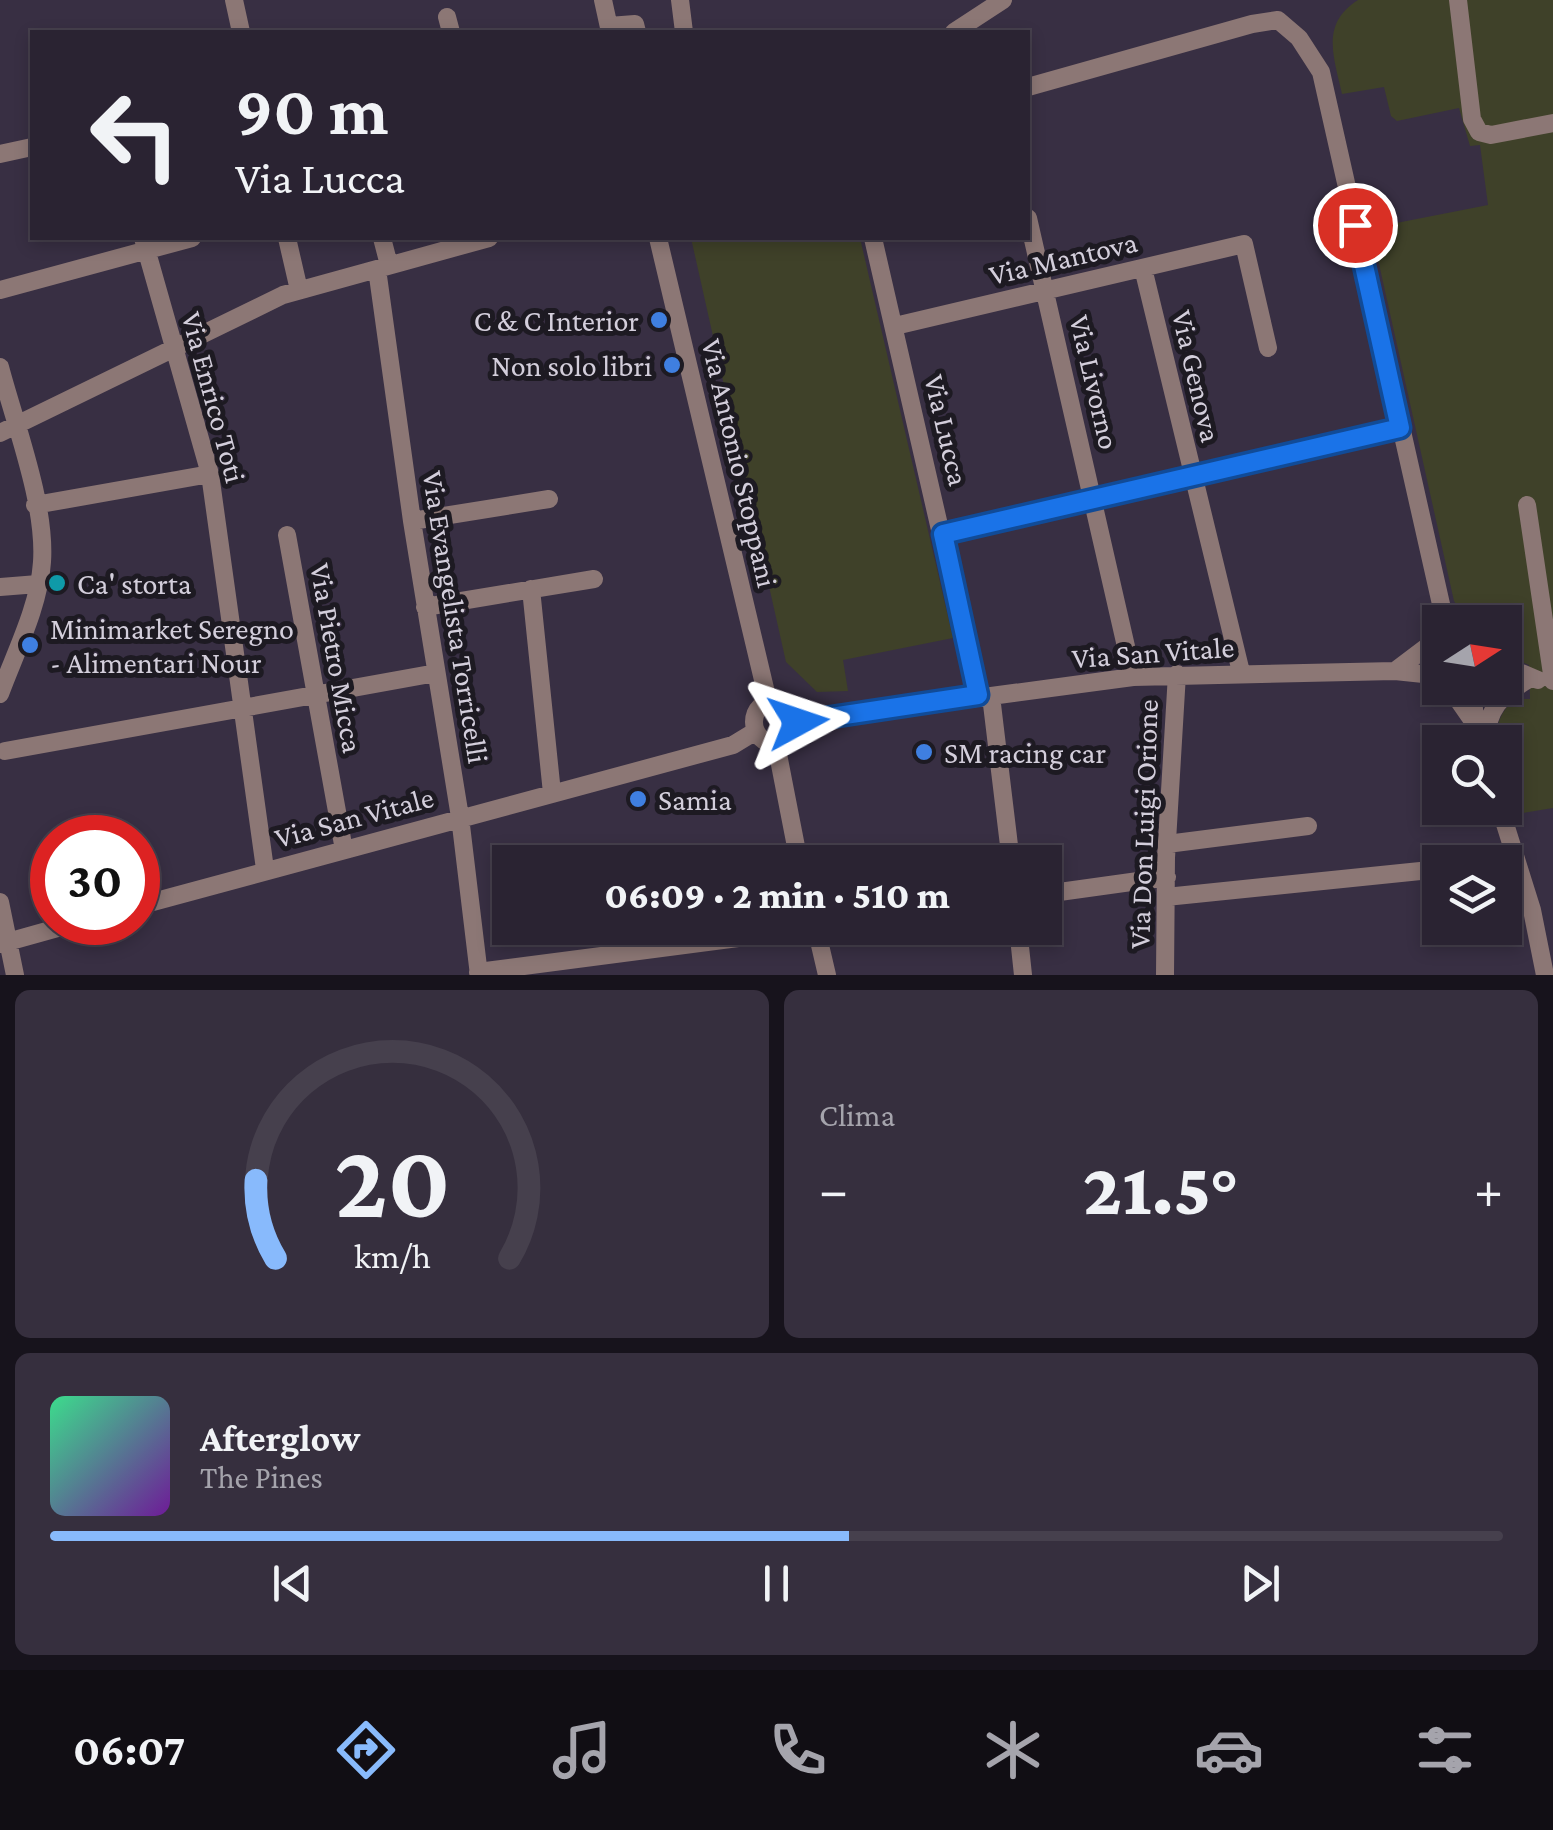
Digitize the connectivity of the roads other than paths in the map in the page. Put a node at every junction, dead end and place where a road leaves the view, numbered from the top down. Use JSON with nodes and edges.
{"nodes":[{"id":1,"x":234,"y":0,"type":"edge"},
{"id":2,"x":603,"y":0,"type":"edge"},
{"id":3,"x":680,"y":0,"type":"edge"},
{"id":4,"x":1002,"y":0,"type":"edge"},
{"id":5,"x":1458,"y":0,"type":"edge"},
{"id":6,"x":981,"y":23,"type":"edge"},
{"id":7,"x":610,"y":29,"type":"edge"},
{"id":8,"x":242,"y":30,"type":"edge"},
{"id":9,"x":636,"y":30,"type":"edge"},
{"id":10,"x":684,"y":30,"type":"edge"},
{"id":11,"x":1030,"y":86,"type":"edge"},
{"id":12,"x":1553,"y":123,"type":"edge"},
{"id":13,"x":30,"y":147,"type":"edge"},
{"id":14,"x":0,"y":154,"type":"edge"},
{"id":15,"x":1030,"y":226,"type":"edge"},
{"id":16,"x":176,"y":240,"type":"edge"},
{"id":17,"x":287,"y":240,"type":"edge"},
{"id":18,"x":382,"y":240,"type":"edge"},
{"id":19,"x":482,"y":240,"type":"edge"},
{"id":20,"x":658,"y":240,"type":"edge"},
{"id":21,"x":874,"y":240,"type":"edge"},
{"id":22,"x":144,"y":244,"type":"edge"},
{"id":23,"x":383,"y":267,"type":"junction"},
{"id":24,"x":1143,"y":268,"type":"junction"},
{"id":25,"x":0,"y":290,"type":"edge"},
{"id":26,"x":299,"y":290,"type":"junction"},
{"id":27,"x":1045,"y":290,"type":"junction"},
{"id":28,"x":895,"y":326,"type":"junction"},
{"id":29,"x":171,"y":348,"type":"junction"},
{"id":30,"x":1268,"y":348,"type":"dead end"},
{"id":31,"x":0,"y":367,"type":"edge"},
{"id":32,"x":1400,"y":428,"type":"junction"},
{"id":33,"x":8,"y":430,"type":"edge"},
{"id":34,"x":210,"y":474,"type":"junction"},
{"id":35,"x":1192,"y":475,"type":"junction"},
{"id":36,"x":549,"y":499,"type":"dead end"},
{"id":37,"x":1094,"y":500,"type":"junction"},
{"id":38,"x":35,"y":505,"type":"junction"},
{"id":39,"x":1527,"y":505,"type":"dead end"},
{"id":40,"x":412,"y":521,"type":"junction"},
{"id":41,"x":943,"y":534,"type":"junction"},
{"id":42,"x":287,"y":535,"type":"dead end"},
{"id":43,"x":594,"y":579,"type":"dead end"},
{"id":44,"x":38,"y":584,"type":"junction"},
{"id":45,"x":0,"y":586,"type":"edge"},
{"id":46,"x":531,"y":590,"type":"junction"},
{"id":47,"x":1444,"y":605,"type":"edge"},
{"id":48,"x":425,"y":607,"type":"junction"},
{"id":49,"x":1422,"y":652,"type":"edge"},
{"id":50,"x":1395,"y":671,"type":"junction"},
{"id":51,"x":1241,"y":672,"type":"junction"},
{"id":52,"x":436,"y":673,"type":"junction"},
{"id":53,"x":1177,"y":674,"type":"junction"},
{"id":54,"x":1422,"y":675,"type":"edge"},
{"id":55,"x":1522,"y":676,"type":"edge"},
{"id":56,"x":1133,"y":677,"type":"junction"},
{"id":57,"x":1529,"y":679,"type":"junction"},
{"id":58,"x":1553,"y":681,"type":"edge"},
{"id":59,"x":0,"y":694,"type":"edge"},
{"id":60,"x":984,"y":695,"type":"junction"},
{"id":61,"x":316,"y":696,"type":"junction"},
{"id":62,"x":768,"y":701,"type":"junction"},
{"id":63,"x":242,"y":710,"type":"junction"},
{"id":64,"x":798,"y":722,"type":"junction"},
{"id":65,"x":1486,"y":725,"type":"edge"},
{"id":66,"x":756,"y":731,"type":"junction"},
{"id":67,"x":776,"y":744,"type":"junction"},
{"id":68,"x":5,"y":751,"type":"dead end"},
{"id":69,"x":552,"y":793,"type":"junction"},
{"id":70,"x":460,"y":817,"type":"junction"},
{"id":71,"x":1505,"y":825,"type":"edge"},
{"id":72,"x":1308,"y":826,"type":"dead end"},
{"id":73,"x":1167,"y":844,"type":"junction"},
{"id":74,"x":796,"y":845,"type":"edge"},
{"id":75,"x":1008,"y":845,"type":"edge"},
{"id":76,"x":344,"y":850,"type":"junction"},
{"id":77,"x":265,"y":869,"type":"junction"},
{"id":78,"x":1422,"y":872,"type":"edge"},
{"id":79,"x":1167,"y":877,"type":"junction"},
{"id":80,"x":1062,"y":892,"type":"edge"},
{"id":81,"x":1166,"y":897,"type":"junction"},
{"id":82,"x":160,"y":900,"type":"edge"},
{"id":83,"x":0,"y":902,"type":"edge"},
{"id":84,"x":30,"y":936,"type":"edge"},
{"id":85,"x":4,"y":943,"type":"edge"},
{"id":86,"x":691,"y":945,"type":"edge"},
{"id":87,"x":820,"y":945,"type":"edge"},
{"id":88,"x":1020,"y":945,"type":"edge"},
{"id":89,"x":478,"y":974,"type":"edge"},
{"id":90,"x":14,"y":975,"type":"edge"},
{"id":91,"x":827,"y":975,"type":"edge"},
{"id":92,"x":1024,"y":975,"type":"edge"},
{"id":93,"x":1165,"y":975,"type":"edge"},
{"id":94,"x":1545,"y":975,"type":"edge"}],
"edges":[{"from":1,"to":8,"type":"street"},
{"from":2,"to":7,"type":"street"},
{"from":3,"to":10,"type":"street"},
{"from":4,"to":6,"type":"street"},
{"from":5,"to":12,"type":"street"},
{"from":7,"to":9,"type":"street"},
{"from":11,"to":32,"type":"street"},
{"from":13,"to":14,"type":"street"},
{"from":15,"to":27,"type":"street","name":"Via Livorno"},
{"from":16,"to":22,"type":"street"},
{"from":17,"to":26,"type":"street"},
{"from":18,"to":23,"type":"street","name":"Via Evangelista Torricelli"},
{"from":19,"to":23,"type":"street"},
{"from":20,"to":62,"type":"street","name":"Via Antonio Stoppani"},
{"from":21,"to":28,"type":"street","name":"Via Lucca"},
{"from":22,"to":25,"type":"street"},
{"from":22,"to":29,"type":"street","name":"Via Enrico Toti"},
{"from":23,"to":26,"type":"street"},
{"from":23,"to":40,"type":"street","name":"Via Evangelista Torricelli"},
{"from":24,"to":27,"type":"street","name":"Via Mantova"},
{"from":24,"to":30,"type":"street","name":"Via Mantova"},
{"from":24,"to":35,"type":"street","name":"Via Genova"},
{"from":26,"to":29,"type":"street"},
{"from":27,"to":28,"type":"street","name":"Via Mantova"},
{"from":27,"to":37,"type":"street","name":"Via Livorno"},
{"from":28,"to":41,"type":"street","name":"Via Lucca"},
{"from":29,"to":33,"type":"street"},
{"from":29,"to":34,"type":"street","name":"Via Enrico Toti"},
{"from":31,"to":33,"type":"street"},
{"from":32,"to":35,"type":"street"},
{"from":32,"to":47,"type":"street"},
{"from":33,"to":38,"type":"street"},
{"from":34,"to":38,"type":"street"},
{"from":34,"to":63,"type":"street","name":"Via Enrico Toti"},
{"from":35,"to":37,"type":"street"},
{"from":35,"to":51,"type":"street","name":"Via Genova"},
{"from":36,"to":40,"type":"street"},
{"from":37,"to":41,"type":"street"},
{"from":37,"to":56,"type":"street","name":"Via Livorno"},
{"from":38,"to":44,"type":"street"},
{"from":39,"to":58,"type":"street"},
{"from":40,"to":48,"type":"street","name":"Via Evangelista Torricelli"},
{"from":41,"to":60,"type":"street","name":"Via Lucca"},
{"from":42,"to":61,"type":"street","name":"Via Pietro Micca"},
{"from":43,"to":46,"type":"street"},
{"from":44,"to":45,"type":"street"},
{"from":44,"to":59,"type":"street"},
{"from":46,"to":48,"type":"street"},
{"from":46,"to":69,"type":"street"},
{"from":48,"to":52,"type":"street","name":"Via Evangelista Torricelli"},
{"from":49,"to":50,"type":"street"},
{"from":50,"to":51,"type":"street","name":"Via San Vitale"},
{"from":50,"to":54,"type":"street","name":"Via San Vitale"},
{"from":51,"to":53,"type":"street","name":"Via San Vitale"},
{"from":52,"to":61,"type":"street"},
{"from":52,"to":70,"type":"street","name":"Via Evangelista Torricelli"},
{"from":53,"to":56,"type":"street","name":"Via San Vitale"},
{"from":53,"to":73,"type":"street","name":"Via Don Luigi Orione"},
{"from":55,"to":57,"type":"street"},
{"from":56,"to":60,"type":"street","name":"Via San Vitale"},
{"from":57,"to":58,"type":"street"},
{"from":57,"to":65,"type":"street"},
{"from":60,"to":64,"type":"street","name":"Via San Vitale"},
{"from":60,"to":75,"type":"street","name":"Via Lucca"},
{"from":61,"to":63,"type":"street"},
{"from":61,"to":76,"type":"street","name":"Via Pietro Micca"},
{"from":62,"to":64,"type":"street"},
{"from":62,"to":66,"type":"street"},
{"from":63,"to":68,"type":"street"},
{"from":63,"to":77,"type":"street","name":"Via Enrico Toti"},
{"from":64,"to":67,"type":"street"},
{"from":66,"to":67,"type":"street"},
{"from":66,"to":69,"type":"street","name":"Via San Vitale"},
{"from":67,"to":74,"type":"street"},
{"from":69,"to":70,"type":"street","name":"Via San Vitale"},
{"from":70,"to":76,"type":"street","name":"Via San Vitale"},
{"from":70,"to":89,"type":"street","name":"Via Evangelista Torricelli"},
{"from":71,"to":94,"type":"street"},
{"from":72,"to":73,"type":"street"},
{"from":73,"to":79,"type":"street","name":"Via Don Luigi Orione"},
{"from":76,"to":77,"type":"street","name":"Via San Vitale"},
{"from":77,"to":82,"type":"street","name":"Via San Vitale"},
{"from":78,"to":81,"type":"street"},
{"from":79,"to":80,"type":"street"},
{"from":79,"to":81,"type":"street","name":"Via Don Luigi Orione"},
{"from":81,"to":93,"type":"street","name":"Via Don Luigi Orione"},
{"from":83,"to":85,"type":"street"},
{"from":84,"to":85,"type":"street"},
{"from":85,"to":90,"type":"street"},
{"from":86,"to":89,"type":"street"},
{"from":87,"to":91,"type":"street"},
{"from":88,"to":92,"type":"street"}]}
